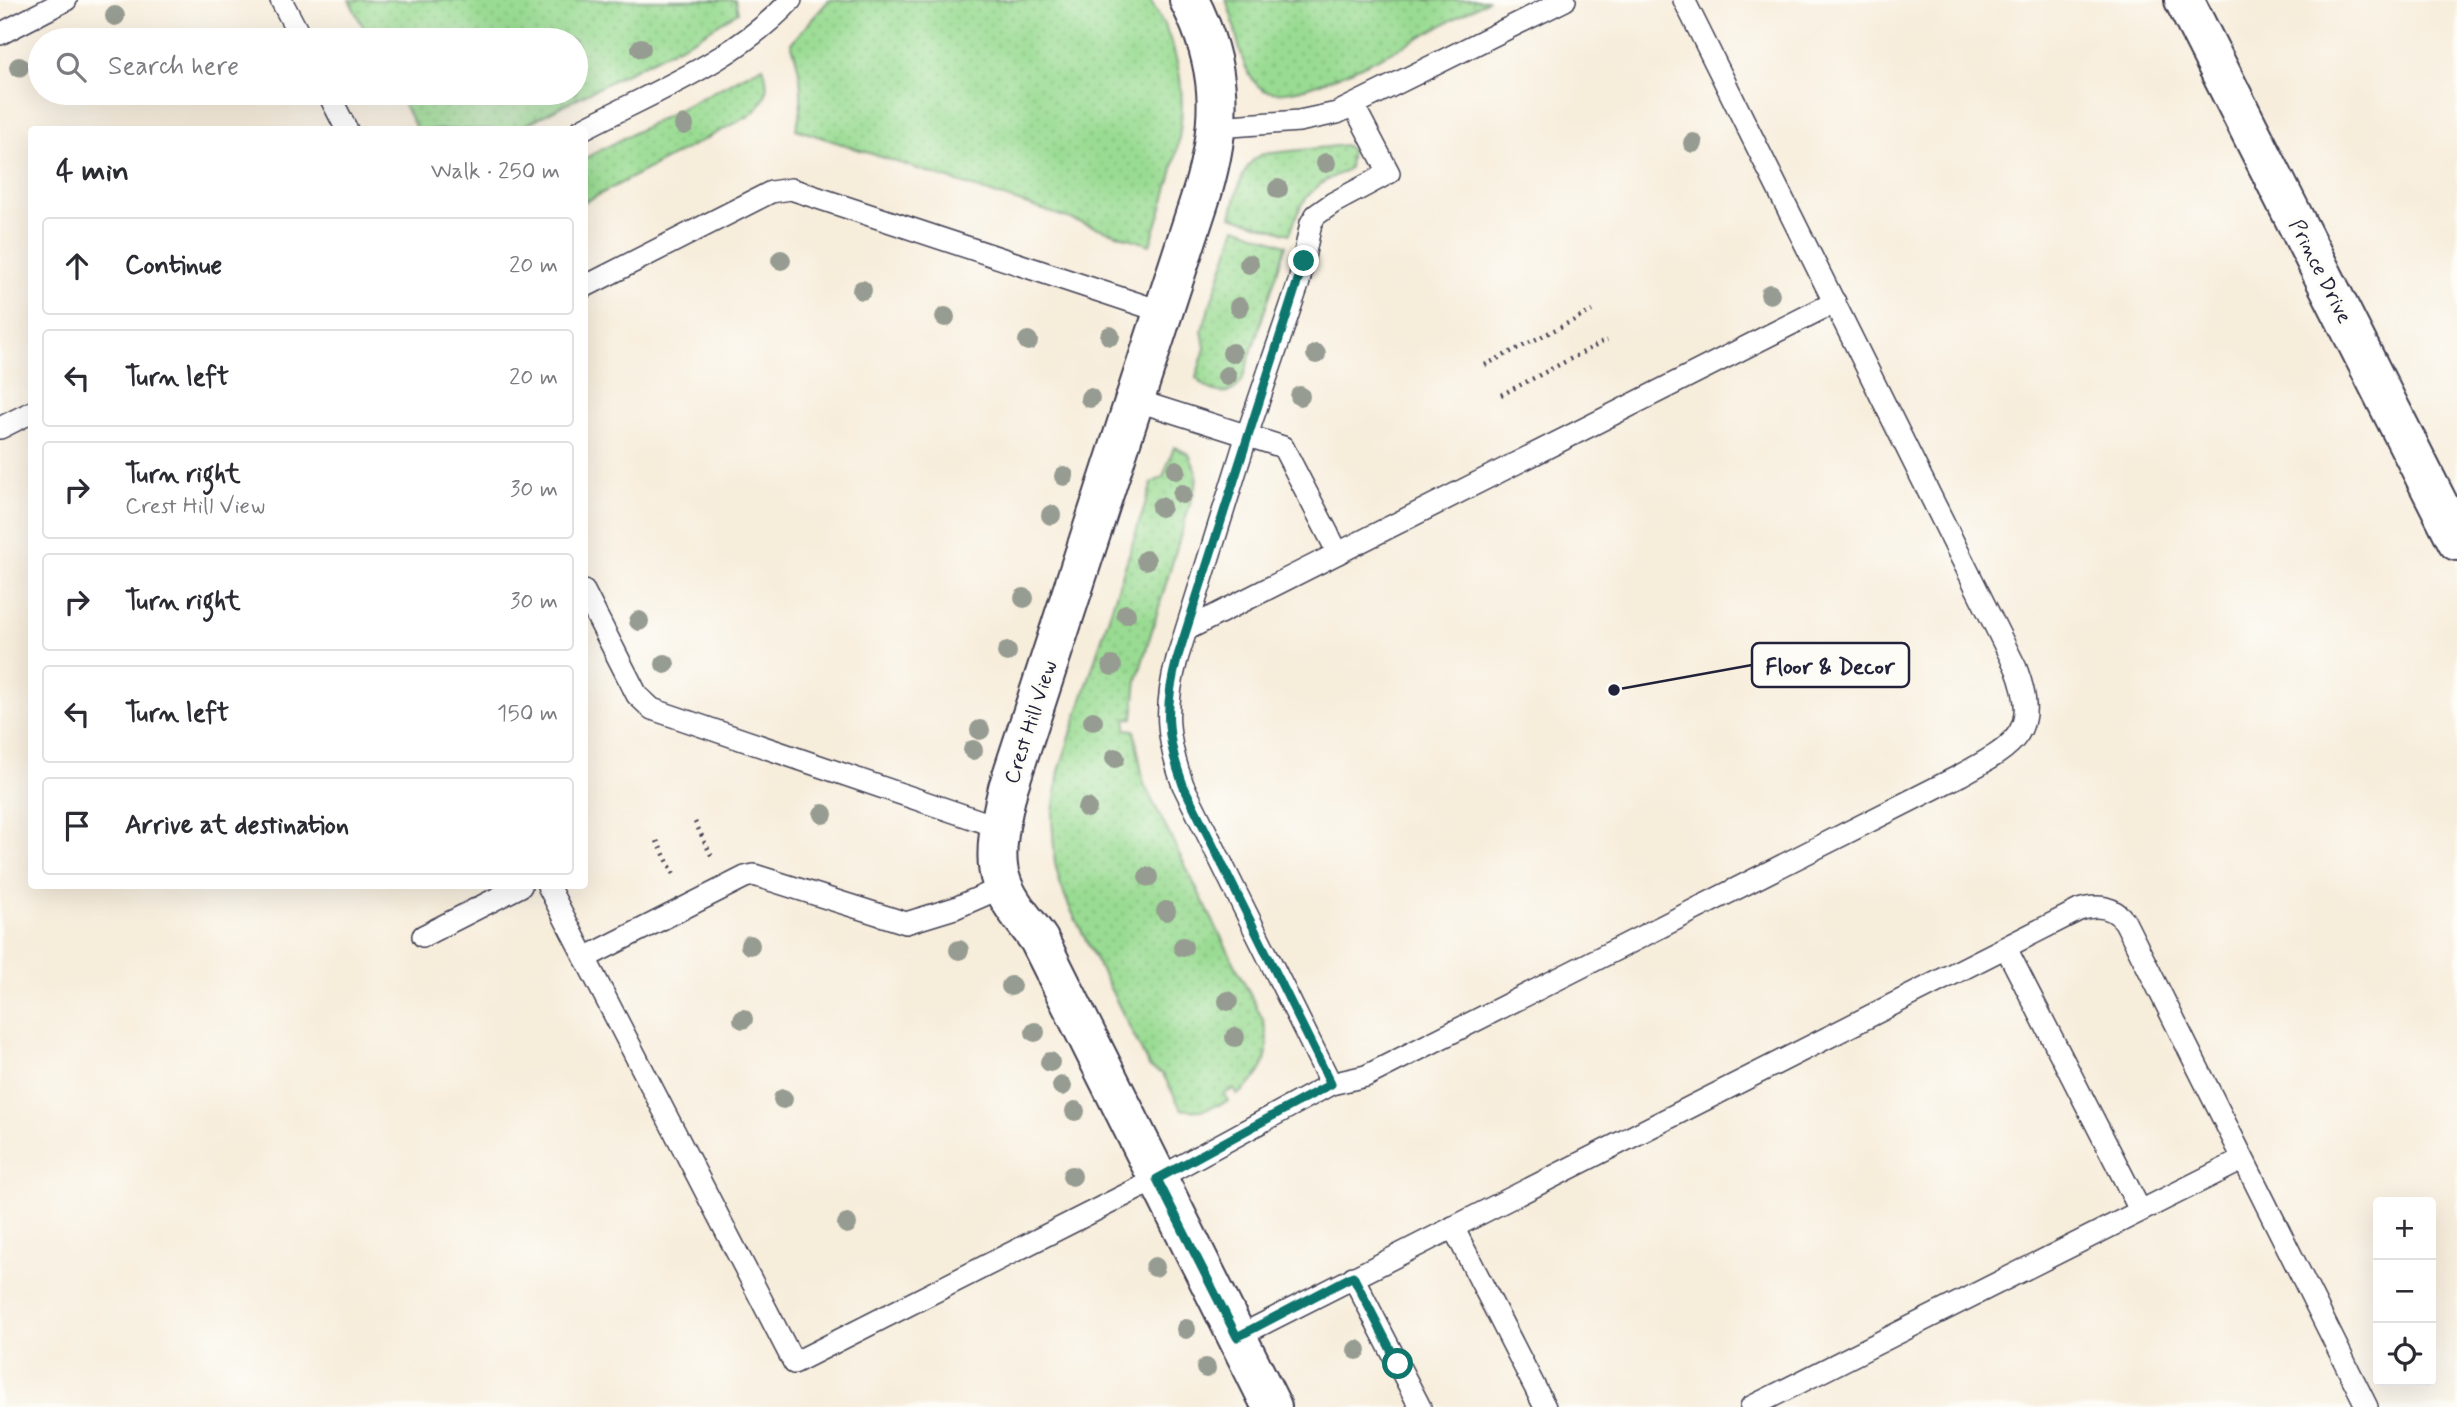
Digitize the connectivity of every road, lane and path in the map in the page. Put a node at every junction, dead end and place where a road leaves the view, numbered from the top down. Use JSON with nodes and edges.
{"nodes":[{"id":1,"x":66,"y":0,"type":"edge"},
{"id":2,"x":281,"y":0,"type":"edge"},
{"id":3,"x":790,"y":0,"type":"edge"},
{"id":4,"x":1189,"y":0,"type":"edge"},
{"id":5,"x":1565,"y":0,"type":"edge"},
{"id":6,"x":1684,"y":0,"type":"edge"},
{"id":7,"x":2184,"y":0,"type":"edge"},
{"id":8,"x":296,"y":28,"type":"edge"},
{"id":9,"x":0,"y":34,"type":"edge"},
{"id":10,"x":334,"y":105,"type":"edge"},
{"id":11,"x":1354,"y":106,"type":"junction"},
{"id":12,"x":345,"y":126,"type":"edge"},
{"id":13,"x":588,"y":126,"type":"edge"},
{"id":14,"x":1217,"y":127,"type":"junction"},
{"id":15,"x":588,"y":285,"type":"edge"},
{"id":16,"x":1835,"y":302,"type":"junction"},
{"id":17,"x":1592,"y":311,"type":"dead end"},
{"id":18,"x":1163,"y":312,"type":"junction"},
{"id":19,"x":1607,"y":340,"type":"dead end"},
{"id":20,"x":1485,"y":365,"type":"dead end"},
{"id":21,"x":1500,"y":396,"type":"dead end"},
{"id":22,"x":1135,"y":400,"type":"junction"},
{"id":23,"x":28,"y":414,"type":"edge"},
{"id":24,"x":0,"y":428,"type":"edge"},
{"id":25,"x":1247,"y":435,"type":"junction"},
{"id":26,"x":2457,"y":541,"type":"edge"},
{"id":27,"x":1338,"y":553,"type":"junction"},
{"id":28,"x":588,"y":599,"type":"edge"},
{"id":29,"x":1188,"y":629,"type":"junction"},
{"id":30,"x":695,"y":822,"type":"dead end"},
{"id":31,"x":1001,"y":828,"type":"junction"},
{"id":32,"x":657,"y":841,"type":"dead end"},
{"id":33,"x":675,"y":876,"type":"dead end"},
{"id":34,"x":727,"y":886,"type":"junction"},
{"id":35,"x":1003,"y":887,"type":"junction"},
{"id":36,"x":515,"y":889,"type":"edge"},
{"id":37,"x":550,"y":889,"type":"edge"},
{"id":38,"x":423,"y":936,"type":"dead end"},
{"id":39,"x":2007,"y":948,"type":"junction"},
{"id":40,"x":585,"y":958,"type":"junction"},
{"id":41,"x":1331,"y":1084,"type":"junction"},
{"id":42,"x":2242,"y":1160,"type":"junction"},
{"id":43,"x":1157,"y":1179,"type":"junction"},
{"id":44,"x":2140,"y":1210,"type":"junction"},
{"id":45,"x":1453,"y":1227,"type":"junction"},
{"id":46,"x":1353,"y":1276,"type":"junction"},
{"id":47,"x":1237,"y":1337,"type":"junction"},
{"id":48,"x":1272,"y":1407,"type":"edge"},
{"id":49,"x":1420,"y":1407,"type":"edge"},
{"id":50,"x":1545,"y":1407,"type":"edge"},
{"id":51,"x":1751,"y":1407,"type":"edge"},
{"id":52,"x":2367,"y":1407,"type":"edge"}],
"edges":[{"from":1,"to":9,"type":"lane"},
{"from":2,"to":8,"type":"lane"},
{"from":3,"to":13,"type":"lane"},
{"from":4,"to":14,"type":"street","name":"Crest Hill View"},
{"from":5,"to":11,"type":"lane"},
{"from":6,"to":16,"type":"lane"},
{"from":7,"to":26,"type":"street","name":"Prince Drive"},
{"from":10,"to":12,"type":"lane"},
{"from":11,"to":14,"type":"lane"},
{"from":11,"to":25,"type":"lane"},
{"from":14,"to":18,"type":"street","name":"Crest Hill View"},
{"from":15,"to":18,"type":"lane"},
{"from":16,"to":27,"type":"lane"},
{"from":16,"to":41,"type":"lane"},
{"from":17,"to":20,"type":"path"},
{"from":18,"to":22,"type":"street","name":"Crest Hill View"},
{"from":19,"to":21,"type":"path"},
{"from":22,"to":25,"type":"lane"},
{"from":22,"to":31,"type":"street","name":"Crest Hill View"},
{"from":23,"to":24,"type":"lane"},
{"from":25,"to":27,"type":"lane"},
{"from":25,"to":29,"type":"lane"},
{"from":27,"to":29,"type":"lane"},
{"from":28,"to":31,"type":"lane"},
{"from":29,"to":41,"type":"lane"},
{"from":30,"to":34,"type":"path"},
{"from":31,"to":35,"type":"street","name":"Crest Hill View"},
{"from":32,"to":33,"type":"path"},
{"from":34,"to":35,"type":"lane"},
{"from":34,"to":40,"type":"lane"},
{"from":35,"to":43,"type":"street","name":"Crest Hill View"},
{"from":36,"to":38,"type":"lane"},
{"from":37,"to":40,"type":"lane"},
{"from":39,"to":42,"type":"lane"},
{"from":39,"to":44,"type":"lane"},
{"from":39,"to":45,"type":"lane"},
{"from":40,"to":43,"type":"lane"},
{"from":41,"to":43,"type":"lane"},
{"from":42,"to":44,"type":"lane"},
{"from":42,"to":52,"type":"lane"},
{"from":43,"to":47,"type":"street","name":"Crest Hill View"},
{"from":44,"to":51,"type":"lane"},
{"from":45,"to":46,"type":"lane"},
{"from":45,"to":50,"type":"lane"},
{"from":46,"to":47,"type":"lane"},
{"from":46,"to":49,"type":"lane"},
{"from":47,"to":48,"type":"street","name":"Crest Hill View"}]}
